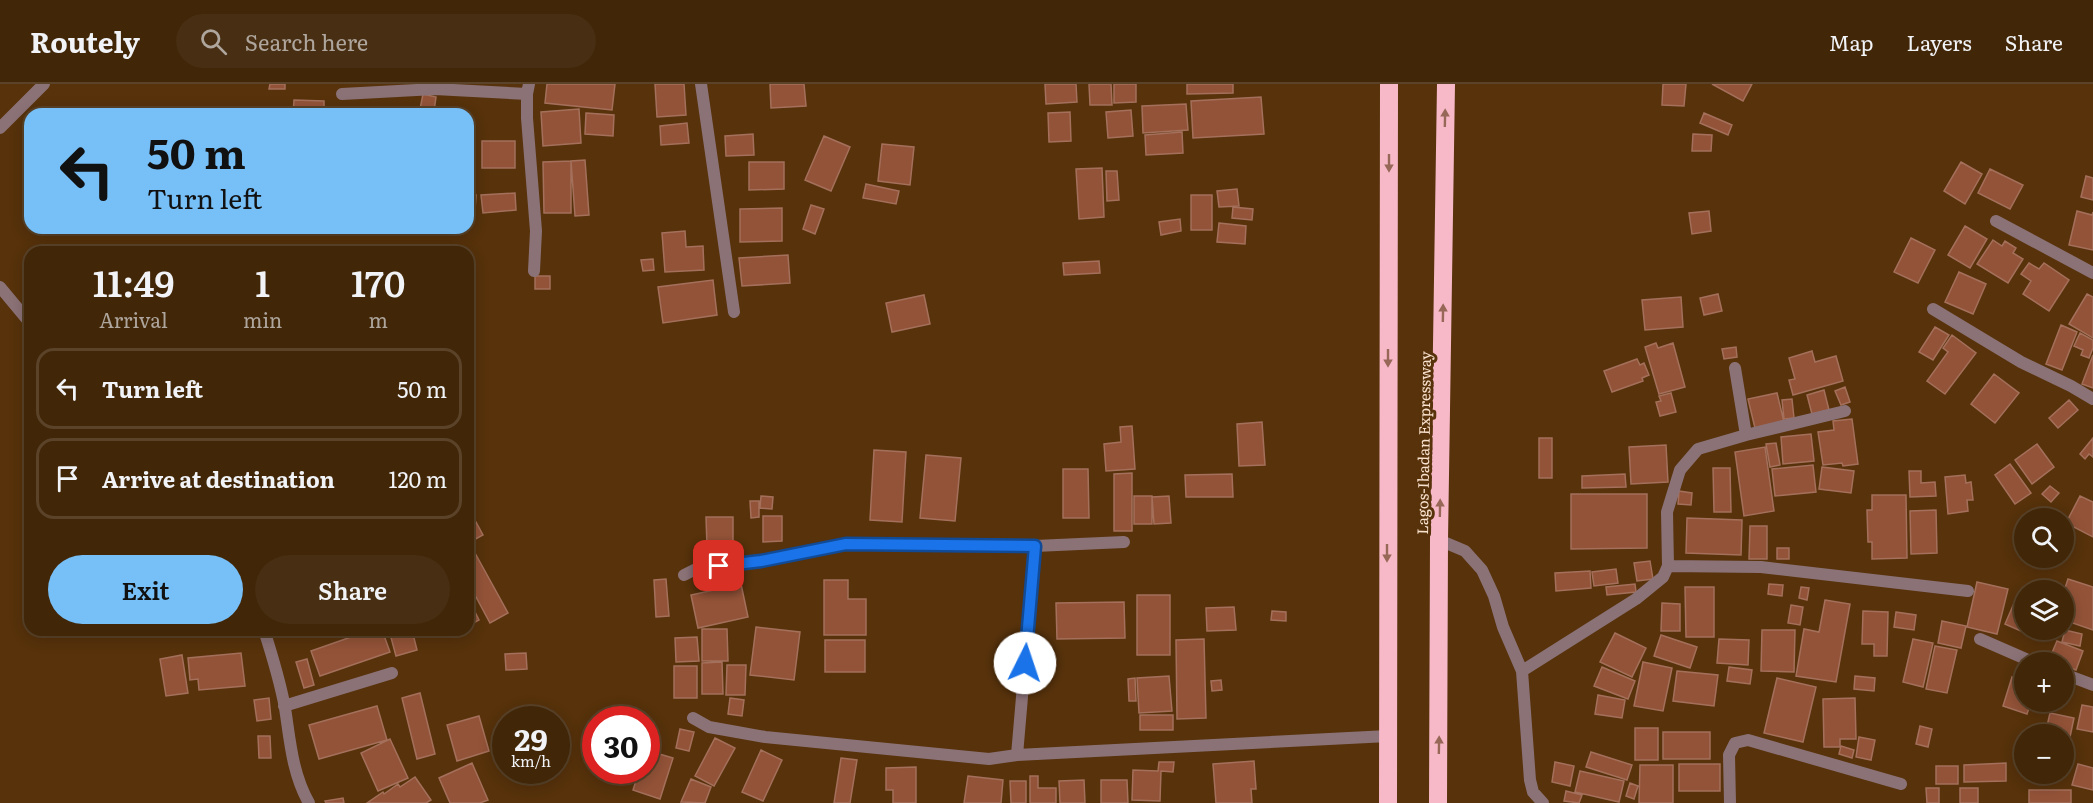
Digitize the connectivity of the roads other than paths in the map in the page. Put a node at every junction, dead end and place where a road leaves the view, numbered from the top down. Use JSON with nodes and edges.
{"nodes":[{"id":1,"x":44,"y":84,"type":"edge"},
{"id":2,"x":701,"y":84,"type":"edge"},
{"id":3,"x":1389,"y":84,"type":"edge"},
{"id":4,"x":1446,"y":84,"type":"edge"},
{"id":5,"x":528,"y":89,"type":"edge"},
{"id":6,"x":342,"y":94,"type":"dead end"},
{"id":7,"x":0,"y":128,"type":"edge"},
{"id":8,"x":1996,"y":222,"type":"dead end"},
{"id":9,"x":534,"y":271,"type":"dead end"},
{"id":10,"x":2093,"y":273,"type":"edge"},
{"id":11,"x":0,"y":287,"type":"edge"},
{"id":12,"x":1933,"y":309,"type":"dead end"},
{"id":13,"x":734,"y":312,"type":"dead end"},
{"id":14,"x":24,"y":316,"type":"edge"},
{"id":15,"x":1735,"y":368,"type":"dead end"},
{"id":16,"x":2093,"y":399,"type":"edge"},
{"id":17,"x":1845,"y":411,"type":"dead end"},
{"id":18,"x":1746,"y":435,"type":"junction"},
{"id":19,"x":1439,"y":540,"type":"junction"},
{"id":20,"x":1124,"y":542,"type":"dead end"},
{"id":21,"x":1035,"y":546,"type":"junction"},
{"id":22,"x":1668,"y":566,"type":"junction"},
{"id":23,"x":684,"y":574,"type":"dead end"},
{"id":24,"x":1968,"y":591,"type":"dead end"},
{"id":25,"x":266,"y":636,"type":"edge"},
{"id":26,"x":1980,"y":639,"type":"dead end"},
{"id":27,"x":2014,"y":654,"type":"edge"},
{"id":28,"x":1522,"y":670,"type":"junction"},
{"id":29,"x":392,"y":673,"type":"dead end"},
{"id":30,"x":2074,"y":678,"type":"edge"},
{"id":31,"x":2093,"y":685,"type":"edge"},
{"id":32,"x":284,"y":706,"type":"junction"},
{"id":33,"x":693,"y":718,"type":"dead end"},
{"id":34,"x":1388,"y":735,"type":"junction"},
{"id":35,"x":1017,"y":755,"type":"junction"},
{"id":36,"x":1901,"y":784,"type":"dead end"},
{"id":37,"x":309,"y":803,"type":"edge"},
{"id":38,"x":1388,"y":803,"type":"edge"},
{"id":39,"x":1438,"y":803,"type":"edge"},
{"id":40,"x":1543,"y":803,"type":"edge"},
{"id":41,"x":1730,"y":803,"type":"edge"}],
"edges":[{"from":1,"to":7,"type":"street"},
{"from":2,"to":13,"type":"street"},
{"from":3,"to":34,"type":"highway","one_way":true},
{"from":19,"to":4,"type":"highway","name":"Lagos-Ibadan Expressway","one_way":true},
{"from":5,"to":6,"type":"street"},
{"from":5,"to":9,"type":"street"},
{"from":8,"to":10,"type":"street"},
{"from":11,"to":14,"type":"street"},
{"from":12,"to":16,"type":"street"},
{"from":15,"to":18,"type":"street"},
{"from":17,"to":18,"type":"street"},
{"from":18,"to":22,"type":"street"},
{"from":19,"to":28,"type":"street"},
{"from":39,"to":19,"type":"highway","name":"Lagos-Ibadan Expressway","one_way":true},
{"from":20,"to":21,"type":"street"},
{"from":21,"to":23,"type":"street"},
{"from":21,"to":35,"type":"street"},
{"from":22,"to":24,"type":"street"},
{"from":22,"to":28,"type":"street"},
{"from":25,"to":32,"type":"street"},
{"from":26,"to":27,"type":"street"},
{"from":28,"to":40,"type":"street"},
{"from":29,"to":32,"type":"street"},
{"from":30,"to":31,"type":"street"},
{"from":32,"to":37,"type":"street"},
{"from":33,"to":35,"type":"street"},
{"from":34,"to":35,"type":"street"},
{"from":34,"to":38,"type":"highway"},
{"from":36,"to":41,"type":"street"}]}
